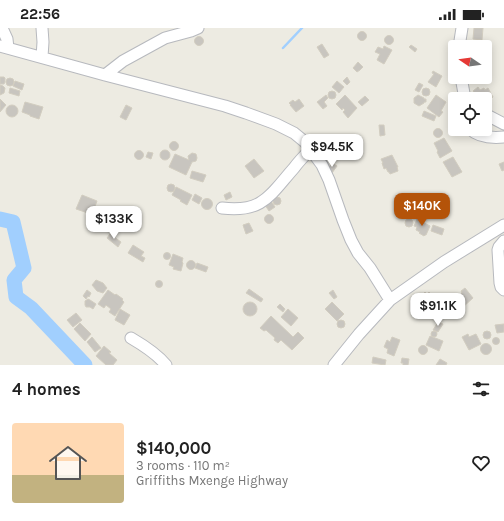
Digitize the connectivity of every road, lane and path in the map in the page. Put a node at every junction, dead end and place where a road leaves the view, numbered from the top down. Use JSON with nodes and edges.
{"nodes":[{"id":1,"x":2,"y":28,"type":"edge"},
{"id":2,"x":42,"y":28,"type":"edge"},
{"id":3,"x":198,"y":28,"type":"edge"},
{"id":4,"x":462,"y":28,"type":"edge"},
{"id":5,"x":460,"y":40,"type":"edge"},
{"id":6,"x":4,"y":47,"type":"edge"},
{"id":7,"x":42,"y":57,"type":"junction"},
{"id":8,"x":105,"y":75,"type":"junction"},
{"id":9,"x":492,"y":118,"type":"edge"},
{"id":10,"x":504,"y":124,"type":"edge"},
{"id":11,"x":484,"y":136,"type":"edge"},
{"id":12,"x":504,"y":137,"type":"edge"},
{"id":13,"x":311,"y":149,"type":"junction"},
{"id":14,"x":222,"y":208,"type":"dead end"},
{"id":15,"x":504,"y":225,"type":"edge"},
{"id":16,"x":504,"y":241,"type":"edge"},
{"id":17,"x":504,"y":290,"type":"edge"},
{"id":18,"x":390,"y":300,"type":"junction"},
{"id":19,"x":131,"y":338,"type":"dead end"},
{"id":20,"x":166,"y":365,"type":"edge"},
{"id":21,"x":334,"y":365,"type":"edge"}],
"edges":[{"from":1,"to":6,"type":"street"},
{"from":2,"to":7,"type":"street"},
{"from":3,"to":8,"type":"street"},
{"from":4,"to":5,"type":"street"},
{"from":6,"to":7,"type":"street"},
{"from":7,"to":8,"type":"street"},
{"from":8,"to":13,"type":"street"},
{"from":9,"to":10,"type":"street"},
{"from":11,"to":12,"type":"street"},
{"from":13,"to":14,"type":"street"},
{"from":13,"to":18,"type":"street"},
{"from":15,"to":18,"type":"street"},
{"from":16,"to":17,"type":"street"},
{"from":18,"to":21,"type":"street"},
{"from":19,"to":20,"type":"street"}]}
